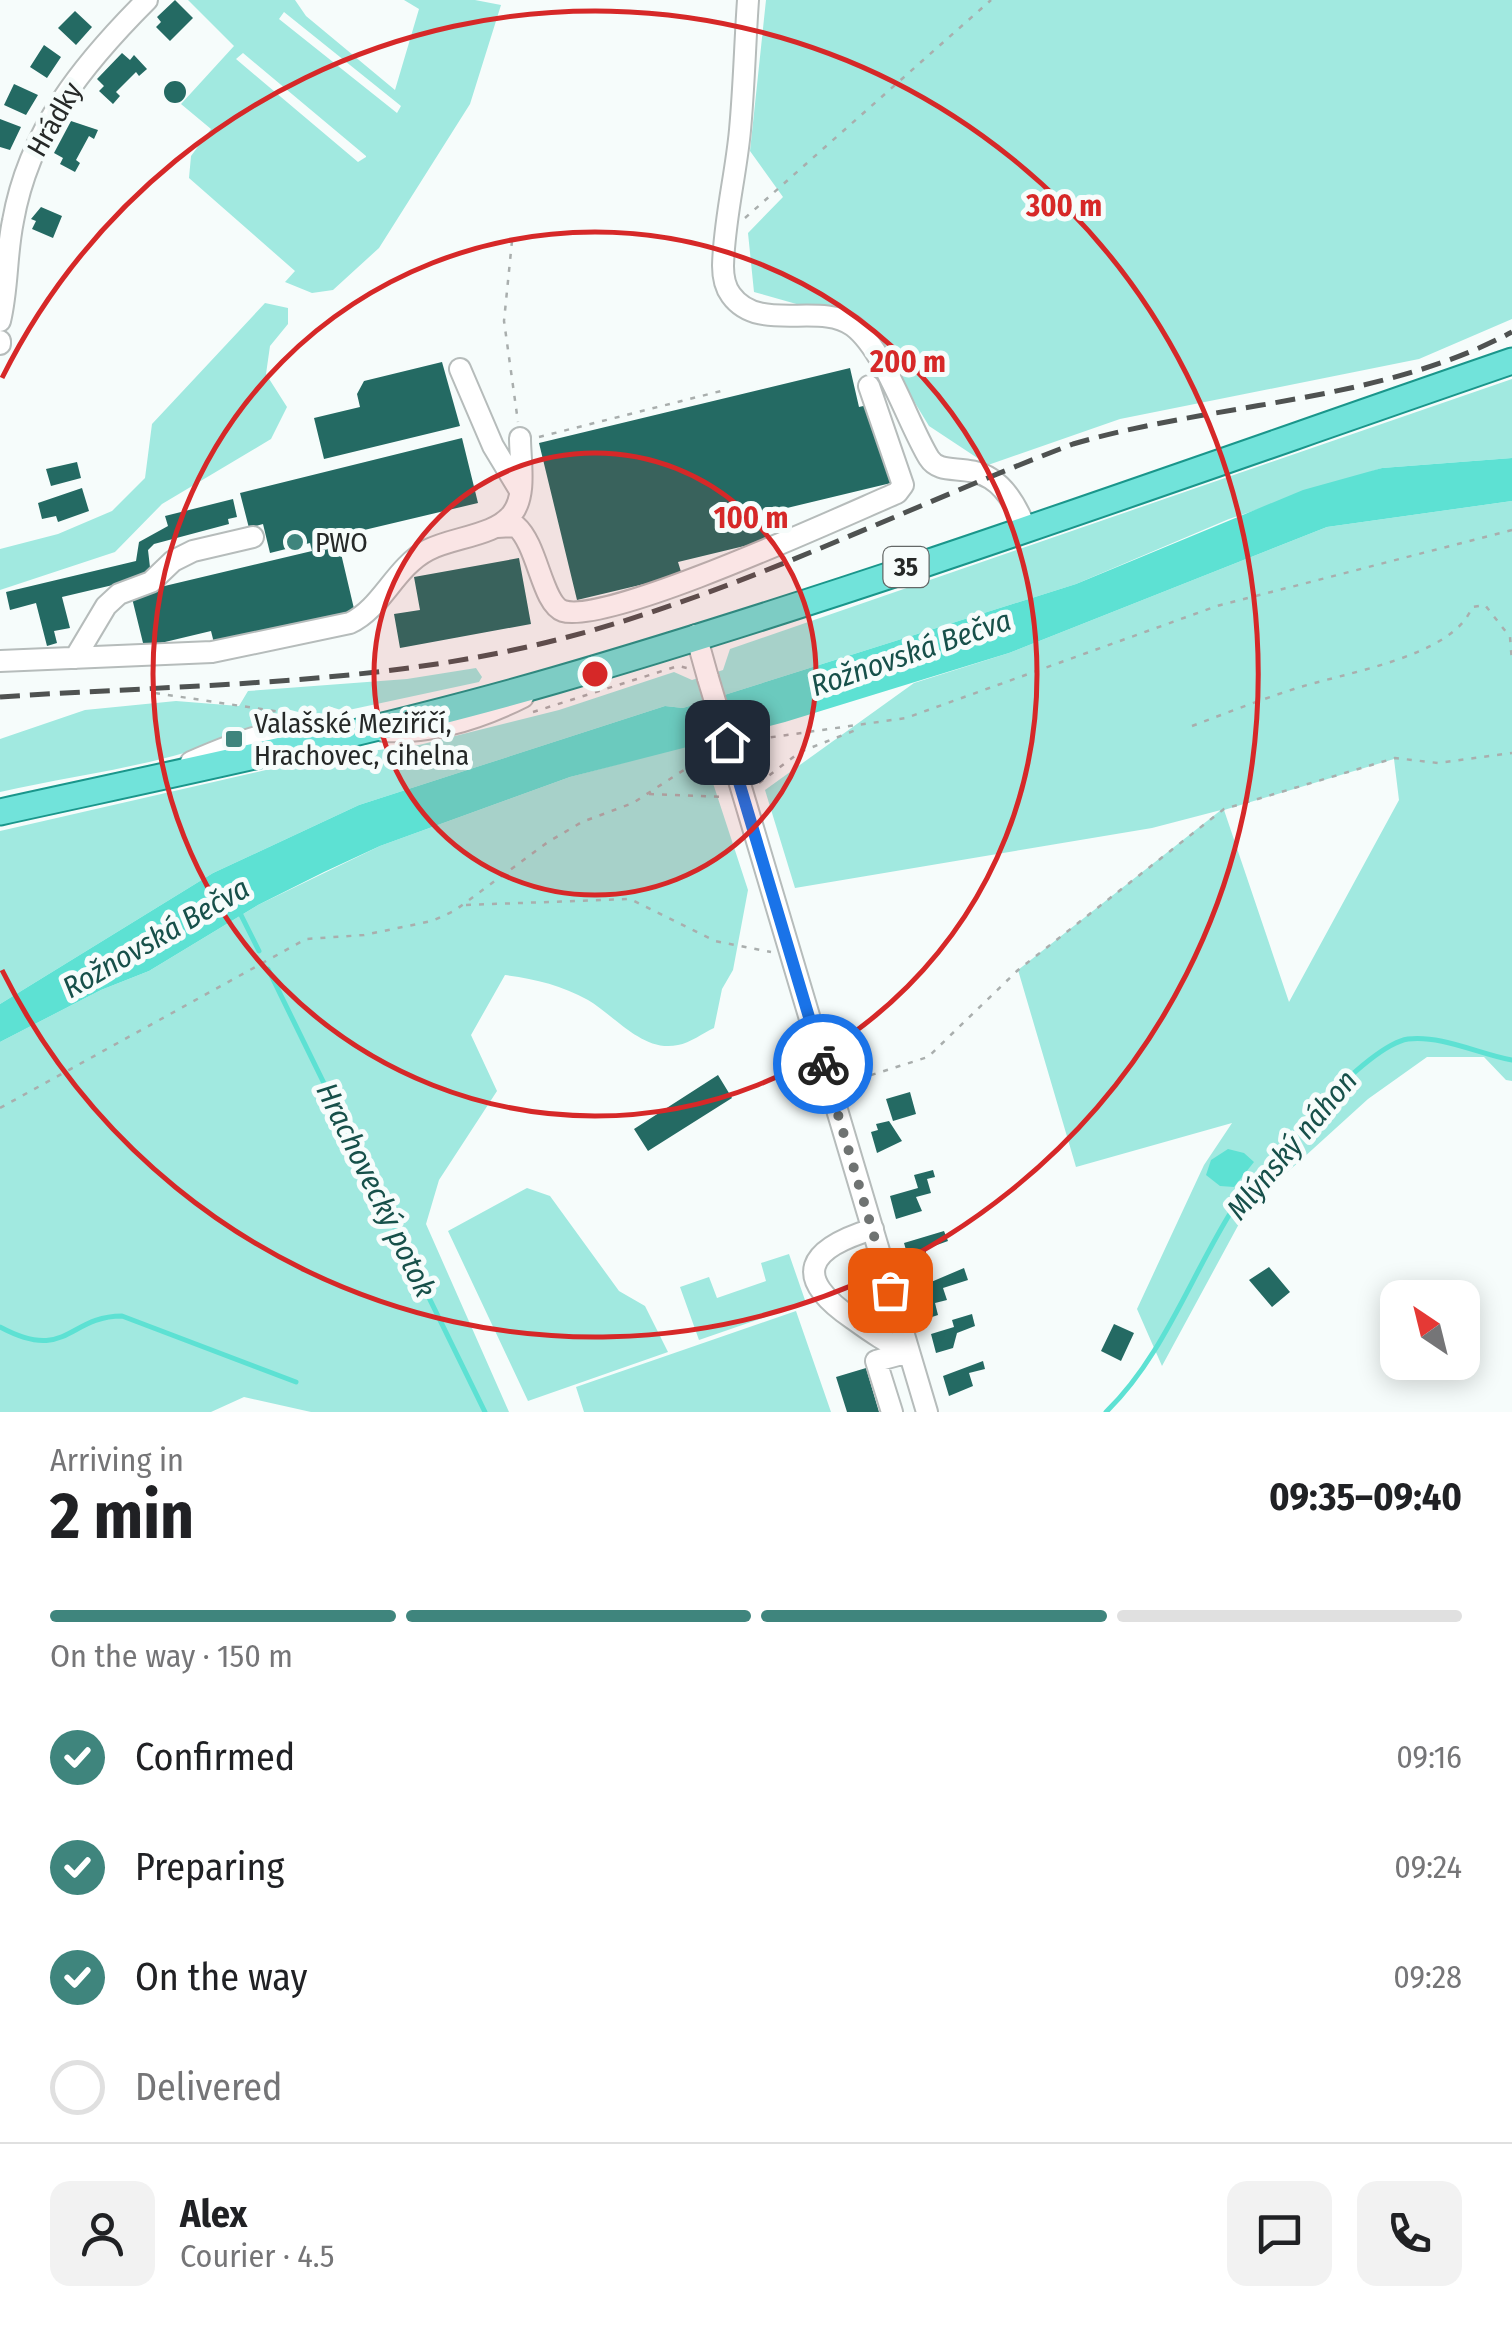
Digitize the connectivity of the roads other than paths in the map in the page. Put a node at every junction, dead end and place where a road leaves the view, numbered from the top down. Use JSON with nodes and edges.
{"nodes":[{"id":1,"x":147,"y":0,"type":"edge"},
{"id":2,"x":748,"y":0,"type":"edge"},
{"id":3,"x":0,"y":321,"type":"edge"},
{"id":4,"x":1512,"y":361,"type":"edge"},
{"id":5,"x":460,"y":370,"type":"dead end"},
{"id":6,"x":869,"y":386,"type":"dead end"},
{"id":7,"x":520,"y":447,"type":"road end"},
{"id":8,"x":520,"y":490,"type":"junction"},
{"id":9,"x":497,"y":526,"type":"junction"},
{"id":10,"x":1026,"y":527,"type":"junction"},
{"id":11,"x":253,"y":537,"type":"dead end"},
{"id":12,"x":696,"y":635,"type":"junction"},
{"id":13,"x":75,"y":658,"type":"junction"},
{"id":14,"x":0,"y":661,"type":"edge"},
{"id":15,"x":0,"y":812,"type":"edge"},
{"id":16,"x":872,"y":1229,"type":"junction"},
{"id":17,"x":908,"y":1352,"type":"junction"},
{"id":18,"x":892,"y":1412,"type":"edge"},
{"id":19,"x":927,"y":1412,"type":"edge"}],
"edges":[{"from":1,"to":3,"type":"street","name":"Hrádky"},
{"from":2,"to":10,"type":"street"},
{"from":4,"to":10,"type":"main road","number":"35"},
{"from":5,"to":8,"type":"street"},
{"from":6,"to":9,"type":"street"},
{"from":7,"to":8,"type":"street"},
{"from":8,"to":9,"type":"street"},
{"from":9,"to":13,"type":"street"},
{"from":10,"to":12,"type":"main road","number":"35"},
{"from":11,"to":13,"type":"street"},
{"from":12,"to":15,"type":"main road","number":"35"},
{"from":12,"to":16,"type":"street","bridge":true},
{"from":13,"to":14,"type":"street"},
{"from":16,"to":17,"type":"street"},
{"from":16,"to":17,"type":"street"},
{"from":17,"to":18,"type":"street"},
{"from":17,"to":19,"type":"street"}]}
